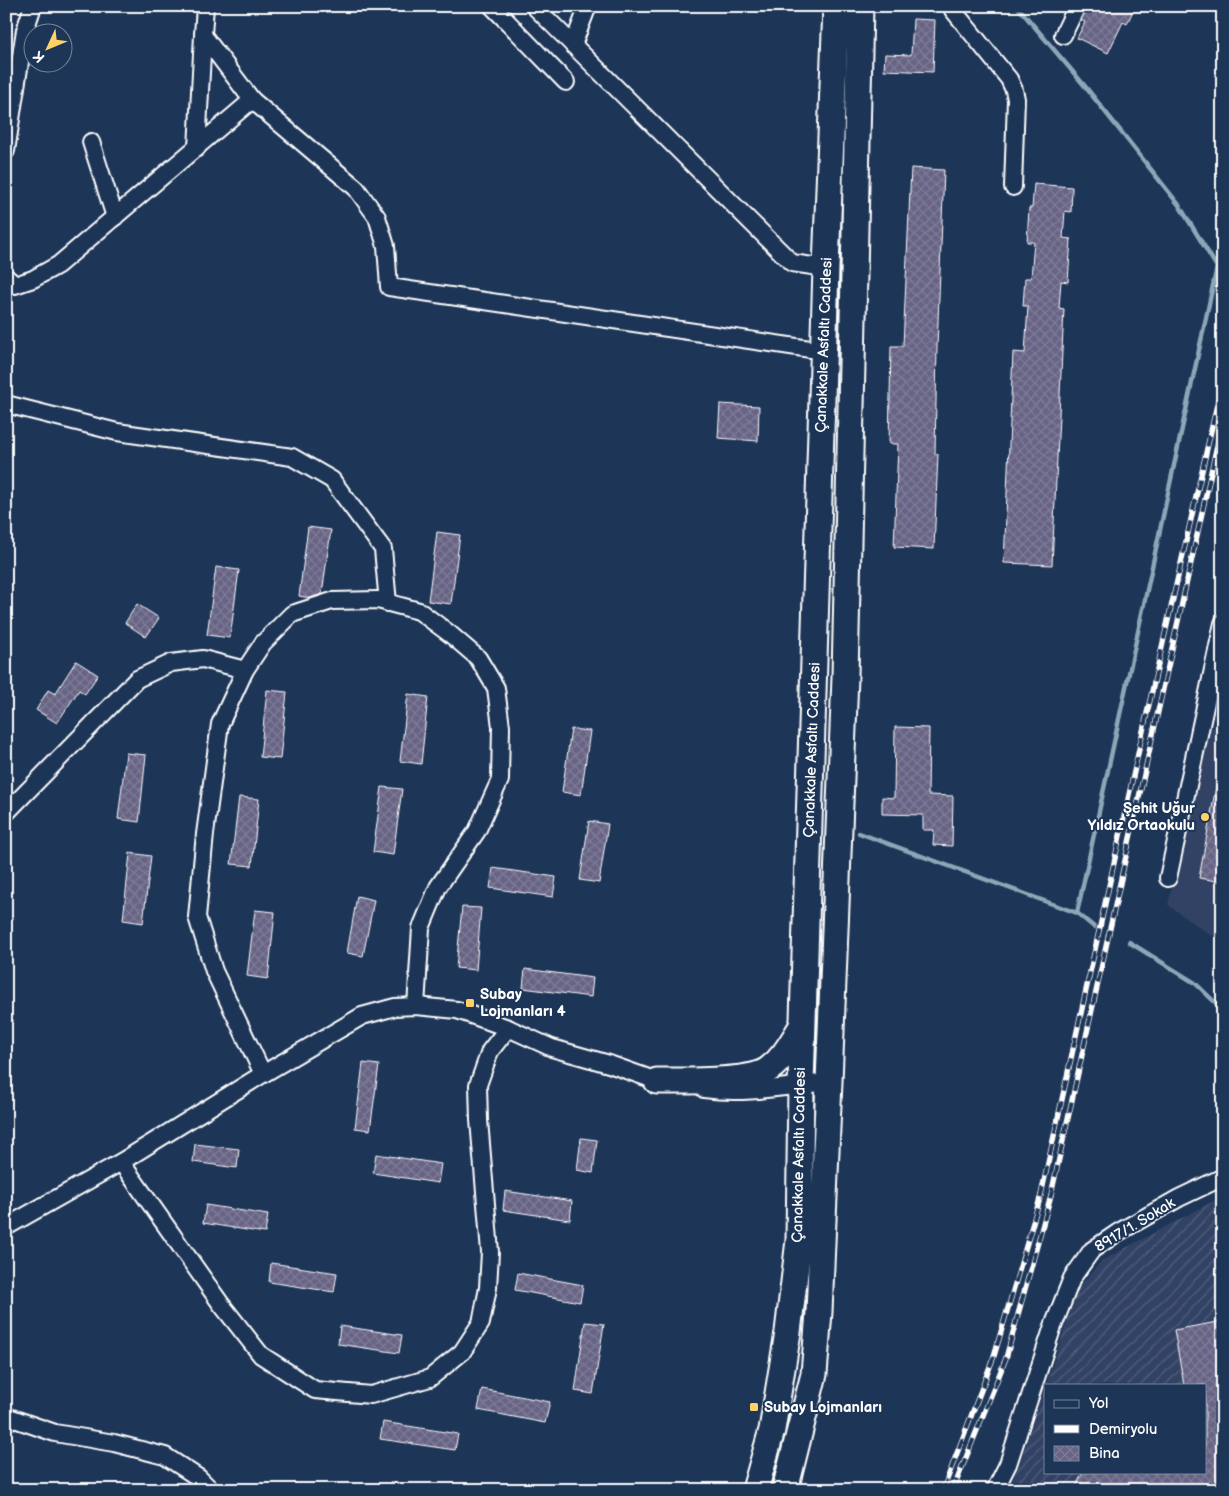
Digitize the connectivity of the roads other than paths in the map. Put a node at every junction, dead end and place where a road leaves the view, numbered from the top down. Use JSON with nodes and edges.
{"nodes":[{"id":1,"x":33,"y":6,"type":"edge"},
{"id":2,"x":206,"y":6,"type":"edge"},
{"id":3,"x":492,"y":6,"type":"edge"},
{"id":4,"x":534,"y":6,"type":"edge"},
{"id":5,"x":588,"y":6,"type":"edge"},
{"id":6,"x":836,"y":6,"type":"edge"},
{"id":7,"x":860,"y":6,"type":"edge"},
{"id":8,"x":872,"y":6,"type":"edge"},
{"id":9,"x":952,"y":6,"type":"edge"},
{"id":10,"x":1077,"y":6,"type":"edge"},
{"id":11,"x":203,"y":35,"type":"junction"},
{"id":12,"x":1063,"y":35,"type":"dead end"},
{"id":13,"x":573,"y":45,"type":"junction"},
{"id":14,"x":859,"y":58,"type":"junction"},
{"id":15,"x":566,"y":82,"type":"dead end"},
{"id":16,"x":252,"y":100,"type":"junction"},
{"id":17,"x":91,"y":142,"type":"dead end"},
{"id":18,"x":197,"y":148,"type":"junction"},
{"id":19,"x":6,"y":150,"type":"edge"},
{"id":20,"x":1013,"y":187,"type":"dead end"},
{"id":21,"x":115,"y":217,"type":"junction"},
{"id":22,"x":826,"y":268,"type":"junction"},
{"id":23,"x":6,"y":278,"type":"edge"},
{"id":24,"x":824,"y":351,"type":"junction"},
{"id":25,"x":6,"y":404,"type":"edge"},
{"id":26,"x":388,"y":603,"type":"junction"},
{"id":27,"x":1223,"y":623,"type":"edge"},
{"id":28,"x":245,"y":670,"type":"junction"},
{"id":29,"x":6,"y":813,"type":"edge"},
{"id":30,"x":1168,"y":878,"type":"dead end"},
{"id":31,"x":416,"y":1006,"type":"junction"},
{"id":32,"x":803,"y":1024,"type":"junction"},
{"id":33,"x":508,"y":1028,"type":"junction"},
{"id":34,"x":264,"y":1074,"type":"junction"},
{"id":35,"x":657,"y":1081,"type":"junction"},
{"id":36,"x":829,"y":1082,"type":"junction"},
{"id":37,"x":801,"y":1085,"type":"junction"},
{"id":38,"x":122,"y":1162,"type":"junction"},
{"id":39,"x":1223,"y":1176,"type":"edge"},
{"id":40,"x":6,"y":1227,"type":"edge"},
{"id":41,"x":6,"y":1416,"type":"edge"},
{"id":42,"x":211,"y":1490,"type":"edge"},
{"id":43,"x":755,"y":1490,"type":"edge"},
{"id":44,"x":785,"y":1490,"type":"edge"},
{"id":45,"x":995,"y":1490,"type":"edge"}],
"edges":[{"from":1,"to":19,"type":"street"},
{"from":2,"to":11,"type":"street"},
{"from":3,"to":15,"type":"street"},
{"from":4,"to":13,"type":"street"},
{"from":5,"to":13,"type":"street"},
{"from":6,"to":22,"type":"highway","name":"Çanakkale Asfaltı Caddesi"},
{"from":7,"to":14,"type":"highway","name":"Çanakkale Asfaltı Caddesi"},
{"from":8,"to":14,"type":"highway"},
{"from":9,"to":20,"type":"street"},
{"from":10,"to":12,"type":"street"},
{"from":11,"to":16,"type":"street"},
{"from":11,"to":18,"type":"street"},
{"from":13,"to":22,"type":"street"},
{"from":14,"to":36,"type":"highway","name":"Çanakkale Asfaltı Caddesi"},
{"from":16,"to":18,"type":"street"},
{"from":16,"to":24,"type":"street"},
{"from":17,"to":21,"type":"street"},
{"from":18,"to":21,"type":"street"},
{"from":21,"to":23,"type":"street"},
{"from":22,"to":24,"type":"highway","name":"Çanakkale Asfaltı Caddesi"},
{"from":24,"to":32,"type":"highway","name":"Çanakkale Asfaltı Caddesi"},
{"from":25,"to":26,"type":"street"},
{"from":26,"to":28,"type":"street"},
{"from":26,"to":31,"type":"street"},
{"from":27,"to":30,"type":"street"},
{"from":28,"to":29,"type":"street"},
{"from":28,"to":34,"type":"street"},
{"from":31,"to":33,"type":"street"},
{"from":31,"to":34,"type":"street"},
{"from":32,"to":35,"type":"highway"},
{"from":32,"to":37,"type":"highway","name":"Çanakkale Asfaltı Caddesi"},
{"from":33,"to":35,"type":"street"},
{"from":33,"to":38,"type":"street"},
{"from":34,"to":38,"type":"street"},
{"from":35,"to":37,"type":"street"},
{"from":36,"to":37,"type":"street"},
{"from":36,"to":44,"type":"highway","name":"Çanakkale Asfaltı Caddesi"},
{"from":37,"to":43,"type":"highway","name":"Çanakkale Asfaltı Caddesi"},
{"from":38,"to":40,"type":"street"},
{"from":39,"to":45,"type":"street","name":"8917/1. Sokak"},
{"from":41,"to":42,"type":"street"}]}
